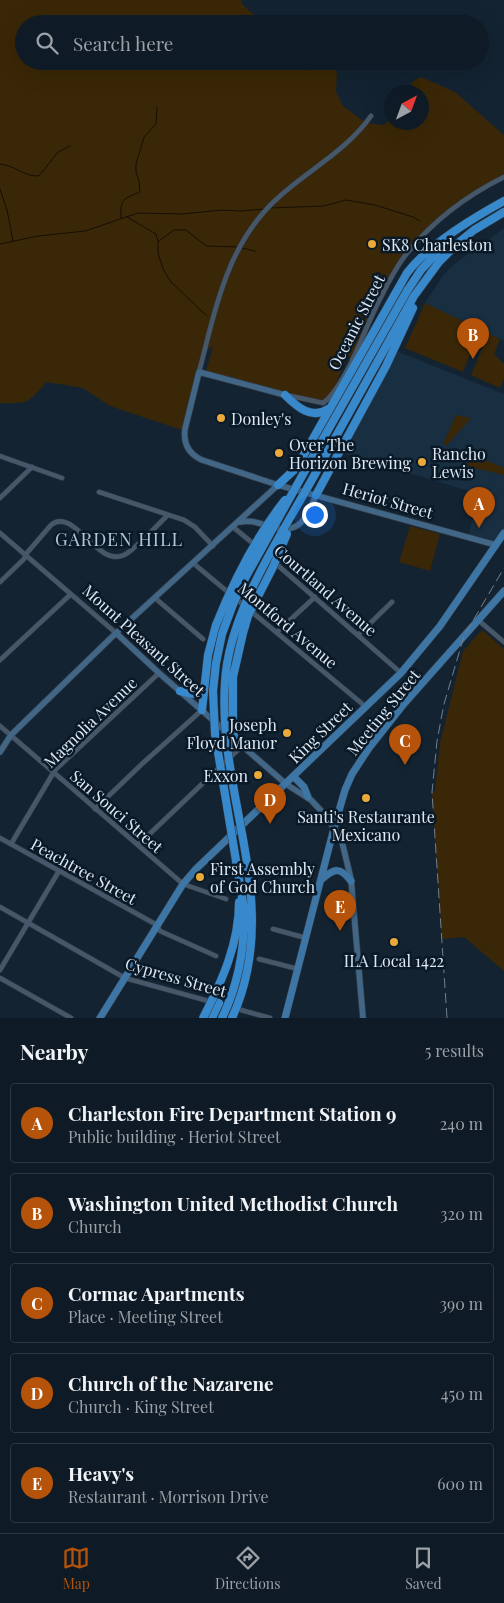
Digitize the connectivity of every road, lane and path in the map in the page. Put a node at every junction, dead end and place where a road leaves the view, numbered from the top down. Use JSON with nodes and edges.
{"nodes":[{"id":1,"x":371,"y":116,"type":"dead end"},
{"id":2,"x":504,"y":177,"type":"edge"},
{"id":3,"x":504,"y":201,"type":"edge"},
{"id":4,"x":504,"y":212,"type":"edge"},
{"id":5,"x":461,"y":228,"type":"junction"},
{"id":6,"x":439,"y":262,"type":"junction"},
{"id":7,"x":199,"y":372,"type":"junction"},
{"id":8,"x":285,"y":395,"type":"junction"},
{"id":9,"x":326,"y":405,"type":"junction"},
{"id":10,"x":0,"y":456,"type":"edge"},
{"id":11,"x":32,"y":467,"type":"junction"},
{"id":12,"x":302,"y":476,"type":"junction"},
{"id":13,"x":62,"y":478,"type":"dead end"},
{"id":14,"x":278,"y":485,"type":"junction"},
{"id":15,"x":99,"y":492,"type":"dead end"},
{"id":16,"x":316,"y":495,"type":"junction"},
{"id":17,"x":303,"y":497,"type":"junction"},
{"id":18,"x":0,"y":498,"type":"edge"},
{"id":19,"x":168,"y":515,"type":"junction"},
{"id":20,"x":235,"y":525,"type":"junction"},
{"id":21,"x":0,"y":533,"type":"edge"},
{"id":22,"x":504,"y":534,"type":"edge"},
{"id":23,"x":496,"y":545,"type":"junction"},
{"id":24,"x":213,"y":546,"type":"junction"},
{"id":25,"x":26,"y":554,"type":"junction"},
{"id":26,"x":193,"y":563,"type":"junction"},
{"id":27,"x":0,"y":582,"type":"edge"},
{"id":28,"x":504,"y":592,"type":"edge"},
{"id":29,"x":71,"y":594,"type":"junction"},
{"id":30,"x":155,"y":598,"type":"junction"},
{"id":31,"x":315,"y":598,"type":"junction"},
{"id":32,"x":392,"y":602,"type":"dead end"},
{"id":33,"x":478,"y":620,"type":"junction"},
{"id":34,"x":277,"y":632,"type":"junction"},
{"id":35,"x":116,"y":633,"type":"junction"},
{"id":36,"x":358,"y":635,"type":"junction"},
{"id":37,"x":202,"y":639,"type":"dead end"},
{"id":38,"x":504,"y":642,"type":"edge"},
{"id":39,"x":0,"y":660,"type":"edge"},
{"id":40,"x":159,"y":673,"type":"junction"},
{"id":41,"x":402,"y":673,"type":"junction"},
{"id":42,"x":204,"y":688,"type":"junction"},
{"id":43,"x":180,"y":691,"type":"junction"},
{"id":44,"x":366,"y":707,"type":"junction"},
{"id":45,"x":202,"y":710,"type":"junction"},
{"id":46,"x":0,"y":726,"type":"edge"},
{"id":47,"x":11,"y":735,"type":"junction"},
{"id":48,"x":234,"y":738,"type":"junction"},
{"id":49,"x":242,"y":746,"type":"junction"},
{"id":50,"x":0,"y":752,"type":"edge"},
{"id":51,"x":53,"y":773,"type":"junction"},
{"id":52,"x":294,"y":777,"type":"junction"},
{"id":53,"x":286,"y":784,"type":"junction"},
{"id":54,"x":308,"y":797,"type":"junction"},
{"id":55,"x":95,"y":809,"type":"junction"},
{"id":56,"x":334,"y":828,"type":"junction"},
{"id":57,"x":0,"y":838,"type":"edge"},
{"id":58,"x":11,"y":844,"type":"junction"},
{"id":59,"x":138,"y":845,"type":"junction"},
{"id":60,"x":59,"y":871,"type":"junction"},
{"id":61,"x":321,"y":879,"type":"junction"},
{"id":62,"x":351,"y":881,"type":"junction"},
{"id":63,"x":238,"y":883,"type":"junction"},
{"id":64,"x":183,"y":884,"type":"junction"},
{"id":65,"x":226,"y":899,"type":"dead end"},
{"id":66,"x":0,"y":907,"type":"edge"},
{"id":67,"x":28,"y":923,"type":"junction"},
{"id":68,"x":157,"y":925,"type":"junction"},
{"id":69,"x":273,"y":929,"type":"dead end"},
{"id":70,"x":306,"y":938,"type":"junction"},
{"id":71,"x":216,"y":956,"type":"dead end"},
{"id":72,"x":259,"y":959,"type":"dead end"},
{"id":73,"x":0,"y":970,"type":"edge"},
{"id":74,"x":298,"y":970,"type":"junction"},
{"id":75,"x":0,"y":978,"type":"edge"},
{"id":76,"x":125,"y":978,"type":"junction"},
{"id":77,"x":219,"y":1003,"type":"junction"},
{"id":78,"x":71,"y":1018,"type":"edge"},
{"id":79,"x":100,"y":1018,"type":"edge"},
{"id":80,"x":204,"y":1018,"type":"edge"},
{"id":81,"x":212,"y":1018,"type":"edge"},
{"id":82,"x":222,"y":1018,"type":"edge"},
{"id":83,"x":232,"y":1018,"type":"edge"},
{"id":84,"x":270,"y":1018,"type":"edge"},
{"id":85,"x":285,"y":1018,"type":"edge"},
{"id":86,"x":362,"y":1018,"type":"edge"}],
"edges":[{"from":1,"to":7,"type":"street"},
{"from":2,"to":9,"type":"street","name":"Oceanic Street"},
{"from":3,"to":5,"type":"highway"},
{"from":4,"to":6,"type":"highway"},
{"from":5,"to":9,"type":"highway"},
{"from":5,"to":12,"type":"highway"},
{"from":6,"to":16,"type":"highway"},
{"from":6,"to":17,"type":"highway","bridge":true},
{"from":7,"to":8,"type":"main road"},
{"from":7,"to":14,"type":"main road","name":"Heriot Street"},
{"from":8,"to":9,"type":"street"},
{"from":8,"to":9,"type":"highway"},
{"from":9,"to":14,"type":"highway"},
{"from":10,"to":11,"type":"street"},
{"from":11,"to":13,"type":"street"},
{"from":11,"to":18,"type":"street"},
{"from":12,"to":42,"type":"highway","bridge":true},
{"from":12,"to":63,"type":"highway","bridge":true},
{"from":14,"to":16,"type":"main road","name":"Heriot Street"},
{"from":14,"to":20,"type":"main road"},
{"from":15,"to":19,"type":"street"},
{"from":16,"to":20,"type":"main road"},
{"from":16,"to":23,"type":"main road","name":"Heriot Street"},
{"from":17,"to":48,"type":"highway","bridge":true},
{"from":17,"to":83,"type":"highway","bridge":true},
{"from":19,"to":24,"type":"street"},
{"from":19,"to":25,"type":"street"},
{"from":20,"to":24,"type":"main road"},
{"from":20,"to":31,"type":"street","name":"Courtland Avenue"},
{"from":21,"to":25,"type":"street","name":"Mount Pleasant Street"},
{"from":22,"to":23,"type":"main road","name":"King Street"},
{"from":23,"to":41,"type":"main road","name":"King Street"},
{"from":24,"to":26,"type":"main road"},
{"from":25,"to":27,"type":"street"},
{"from":25,"to":29,"type":"street","name":"Mount Pleasant Street"},
{"from":26,"to":30,"type":"main road"},
{"from":26,"to":34,"type":"street","name":"Montford Avenue"},
{"from":28,"to":33,"type":"main road","name":"Meeting Street"},
{"from":29,"to":35,"type":"street","name":"Mount Pleasant Street"},
{"from":29,"to":39,"type":"street"},
{"from":30,"to":35,"type":"main road"},
{"from":30,"to":37,"type":"street"},
{"from":31,"to":34,"type":"street"},
{"from":31,"to":36,"type":"street","name":"Courtland Avenue"},
{"from":32,"to":36,"type":"street"},
{"from":33,"to":38,"type":"street"},
{"from":33,"to":56,"type":"main road","name":"Meeting Street"},
{"from":34,"to":44,"type":"street","name":"Montford Avenue"},
{"from":35,"to":40,"type":"main road","name":"Mount Pleasant Street"},
{"from":35,"to":47,"type":"main road"},
{"from":36,"to":41,"type":"street","name":"Courtland Avenue"},
{"from":40,"to":43,"type":"main road","name":"Mount Pleasant Street"},
{"from":40,"to":51,"type":"street","name":"Magnolia Avenue"},
{"from":41,"to":44,"type":"main road","name":"King Street"},
{"from":42,"to":43,"type":"highway"},
{"from":42,"to":45,"type":"highway"},
{"from":43,"to":45,"type":"main road","name":"Mount Pleasant Street"},
{"from":44,"to":52,"type":"main road","name":"King Street"},
{"from":45,"to":48,"type":"main road","name":"Mount Pleasant Street"},
{"from":45,"to":55,"type":"street"},
{"from":46,"to":47,"type":"street","name":"San Souci Street"},
{"from":47,"to":50,"type":"main road"},
{"from":47,"to":51,"type":"street","name":"San Souci Street"},
{"from":48,"to":49,"type":"main road","name":"Mount Pleasant Street"},
{"from":49,"to":53,"type":"main road","name":"Mount Pleasant Street"},
{"from":49,"to":59,"type":"street"},
{"from":51,"to":55,"type":"street","name":"San Souci Street"},
{"from":51,"to":58,"type":"street","name":"Magnolia Avenue"},
{"from":52,"to":53,"type":"main road","name":"King Street"},
{"from":52,"to":54,"type":"main road"},
{"from":53,"to":54,"type":"main road","name":"Mount Pleasant Street"},
{"from":53,"to":64,"type":"main road","name":"King Street"},
{"from":54,"to":56,"type":"main road","name":"Mount Pleasant Street"},
{"from":55,"to":59,"type":"street","name":"San Souci Street"},
{"from":56,"to":61,"type":"main road","name":"Meeting Street"},
{"from":56,"to":62,"type":"main road","name":"Mount Pleasant Street"},
{"from":57,"to":58,"type":"street","name":"Peachtree Street"},
{"from":58,"to":60,"type":"street","name":"Peachtree Street"},
{"from":59,"to":64,"type":"street","name":"San Souci Street"},
{"from":60,"to":67,"type":"street"},
{"from":60,"to":68,"type":"street","name":"Peachtree Street"},
{"from":61,"to":62,"type":"main road"},
{"from":61,"to":70,"type":"main road","name":"Meeting Street"},
{"from":62,"to":86,"type":"main road","name":"Mount Pleasant Street"},
{"from":63,"to":80,"type":"highway","bridge":true},
{"from":63,"to":82,"type":"highway","bridge":true},
{"from":64,"to":65,"type":"street","name":"San Souci Street"},
{"from":64,"to":68,"type":"main road","name":"King Street"},
{"from":66,"to":67,"type":"street","name":"Cypress Street"},
{"from":67,"to":73,"type":"street"},
{"from":67,"to":76,"type":"street","name":"Cypress Street"},
{"from":68,"to":71,"type":"street","name":"Peachtree Street"},
{"from":68,"to":76,"type":"main road","name":"King Street"},
{"from":69,"to":70,"type":"street"},
{"from":70,"to":74,"type":"main road","name":"Meeting Street"},
{"from":72,"to":74,"type":"street"},
{"from":74,"to":85,"type":"main road","name":"Meeting Street"},
{"from":75,"to":78,"type":"street"},
{"from":76,"to":77,"type":"street","name":"Cypress Street"},
{"from":76,"to":79,"type":"main road","name":"King Street"},
{"from":77,"to":81,"type":"highway"},
{"from":77,"to":84,"type":"street","name":"Cypress Street"}]}
